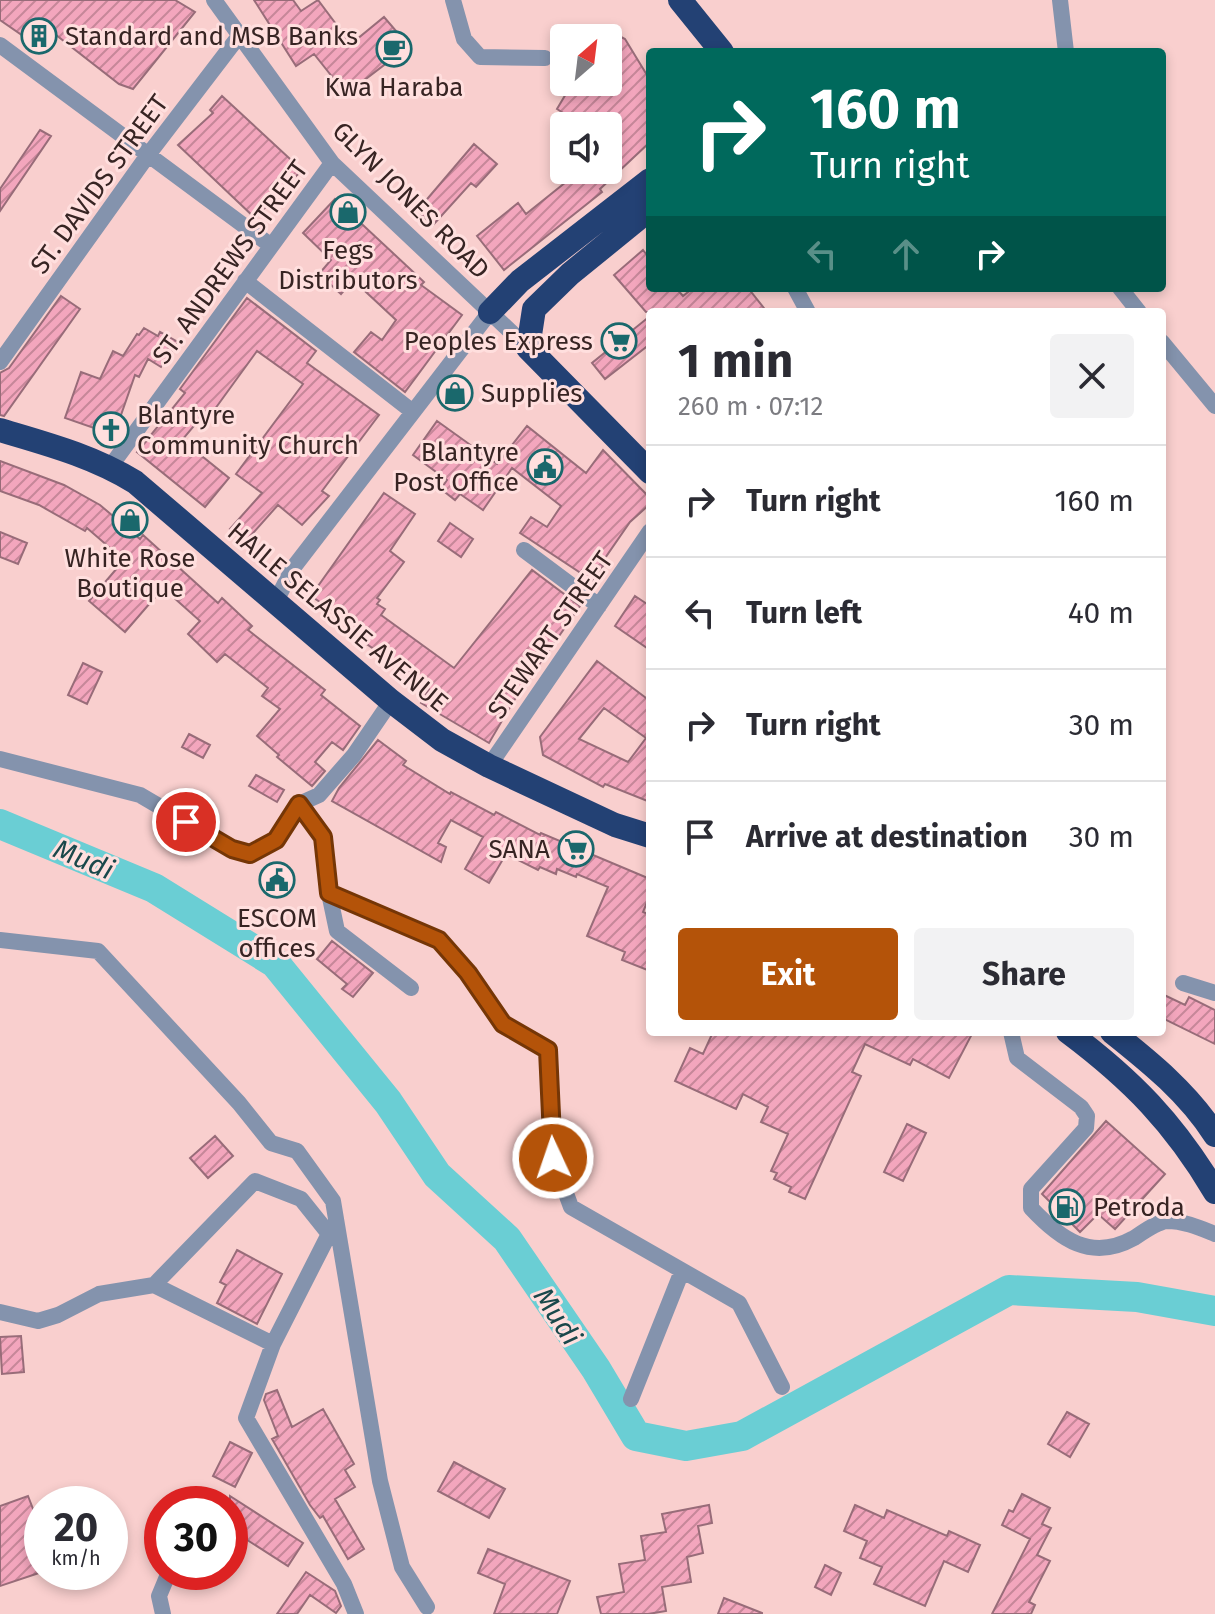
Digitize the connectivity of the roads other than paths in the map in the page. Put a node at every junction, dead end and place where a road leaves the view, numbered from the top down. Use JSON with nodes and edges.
{"nodes":[{"id":1,"x":214,"y":0,"type":"edge"},
{"id":2,"x":453,"y":0,"type":"edge"},
{"id":3,"x":664,"y":0,"type":"edge"},
{"id":4,"x":680,"y":0,"type":"edge"},
{"id":5,"x":1060,"y":0,"type":"edge"},
{"id":6,"x":239,"y":36,"type":"junction"},
{"id":7,"x":0,"y":45,"type":"edge"},
{"id":8,"x":701,"y":48,"type":"edge"},
{"id":9,"x":719,"y":48,"type":"edge"},
{"id":10,"x":1066,"y":48,"type":"edge"},
{"id":11,"x":545,"y":58,"type":"dead end"},
{"id":12,"x":148,"y":155,"type":"junction"},
{"id":13,"x":332,"y":163,"type":"junction"},
{"id":14,"x":646,"y":183,"type":"edge"},
{"id":15,"x":646,"y":212,"type":"edge"},
{"id":16,"x":270,"y":245,"type":"junction"},
{"id":17,"x":245,"y":281,"type":"junction"},
{"id":18,"x":1123,"y":292,"type":"edge"},
{"id":19,"x":1136,"y":308,"type":"edge"},
{"id":20,"x":490,"y":312,"type":"junction"},
{"id":21,"x":1166,"y":347,"type":"edge"},
{"id":22,"x":528,"y":348,"type":"junction"},
{"id":23,"x":0,"y":362,"type":"edge"},
{"id":24,"x":1215,"y":406,"type":"edge"},
{"id":25,"x":413,"y":412,"type":"junction"},
{"id":26,"x":0,"y":430,"type":"edge"},
{"id":27,"x":110,"y":467,"type":"junction"},
{"id":28,"x":646,"y":468,"type":"edge"},
{"id":29,"x":646,"y":537,"type":"edge"},
{"id":30,"x":524,"y":550,"type":"dead end"},
{"id":31,"x":275,"y":603,"type":"junction"},
{"id":32,"x":599,"y":606,"type":"junction"},
{"id":33,"x":391,"y":701,"type":"junction"},
{"id":34,"x":0,"y":759,"type":"edge"},
{"id":35,"x":489,"y":766,"type":"junction"},
{"id":36,"x":299,"y":804,"type":"junction"},
{"id":37,"x":646,"y":835,"type":"edge"},
{"id":38,"x":329,"y":893,"type":"junction"},
{"id":39,"x":0,"y":940,"type":"edge"},
{"id":40,"x":1183,"y":983,"type":"dead end"},
{"id":41,"x":411,"y":988,"type":"dead end"},
{"id":42,"x":1215,"y":993,"type":"edge"},
{"id":43,"x":1012,"y":1036,"type":"edge"},
{"id":44,"x":1073,"y":1036,"type":"edge"},
{"id":45,"x":1117,"y":1036,"type":"edge"},
{"id":46,"x":1209,"y":1115,"type":"edge"},
{"id":47,"x":1215,"y":1135,"type":"edge"},
{"id":48,"x":1215,"y":1192,"type":"edge"},
{"id":49,"x":1215,"y":1234,"type":"edge"},
{"id":50,"x":682,"y":1271,"type":"junction"},
{"id":51,"x":154,"y":1285,"type":"junction"},
{"id":52,"x":0,"y":1312,"type":"edge"},
{"id":53,"x":273,"y":1344,"type":"junction"},
{"id":54,"x":782,"y":1387,"type":"dead end"},
{"id":55,"x":631,"y":1399,"type":"dead end"},
{"id":56,"x":162,"y":1590,"type":"edge"},
{"id":57,"x":426,"y":1612,"type":"edge"},
{"id":58,"x":163,"y":1614,"type":"edge"},
{"id":59,"x":356,"y":1614,"type":"edge"}],
"edges":[{"from":1,"to":6,"type":"street","name":"GLYN JONES ROAD"},
{"from":2,"to":11,"type":"street"},
{"from":3,"to":8,"type":"highway"},
{"from":4,"to":9,"type":"highway"},
{"from":5,"to":10,"type":"street"},
{"from":6,"to":12,"type":"street","name":"ST. DAVIDS STREET"},
{"from":6,"to":13,"type":"street","name":"GLYN JONES ROAD"},
{"from":7,"to":12,"type":"street"},
{"from":12,"to":16,"type":"street"},
{"from":12,"to":23,"type":"street","name":"ST. DAVIDS STREET"},
{"from":13,"to":16,"type":"street","name":"ST. ANDREWS STREET"},
{"from":13,"to":20,"type":"street","name":"GLYN JONES ROAD"},
{"from":14,"to":20,"type":"highway"},
{"from":15,"to":22,"type":"highway"},
{"from":16,"to":17,"type":"street","name":"ST. ANDREWS STREET"},
{"from":17,"to":25,"type":"street"},
{"from":17,"to":27,"type":"street","name":"ST. ANDREWS STREET"},
{"from":18,"to":19,"type":"street"},
{"from":20,"to":22,"type":"street","name":"GLYN JONES ROAD"},
{"from":20,"to":25,"type":"street"},
{"from":21,"to":24,"type":"street"},
{"from":22,"to":28,"type":"highway"},
{"from":25,"to":31,"type":"street"},
{"from":26,"to":27,"type":"highway","name":"HAILE SELASSIE AVENUE"},
{"from":27,"to":31,"type":"highway","name":"HAILE SELASSIE AVENUE"},
{"from":29,"to":32,"type":"street","name":"STEWART STREET"},
{"from":30,"to":32,"type":"street"},
{"from":31,"to":33,"type":"highway","name":"HAILE SELASSIE AVENUE"},
{"from":32,"to":35,"type":"street","name":"STEWART STREET"},
{"from":33,"to":35,"type":"highway","name":"HAILE SELASSIE AVENUE"},
{"from":33,"to":36,"type":"street"},
{"from":34,"to":36,"type":"street"},
{"from":35,"to":37,"type":"highway","name":"HAILE SELASSIE AVENUE"},
{"from":36,"to":38,"type":"street"},
{"from":38,"to":41,"type":"street"},
{"from":38,"to":50,"type":"street"},
{"from":39,"to":57,"type":"street"},
{"from":40,"to":42,"type":"street"},
{"from":43,"to":49,"type":"street"},
{"from":44,"to":48,"type":"highway"},
{"from":45,"to":46,"type":"highway"},
{"from":46,"to":47,"type":"highway"},
{"from":50,"to":54,"type":"street"},
{"from":50,"to":55,"type":"street"},
{"from":51,"to":52,"type":"street"},
{"from":51,"to":53,"type":"street"},
{"from":51,"to":53,"type":"street"},
{"from":53,"to":59,"type":"street"},
{"from":56,"to":58,"type":"street"}]}
